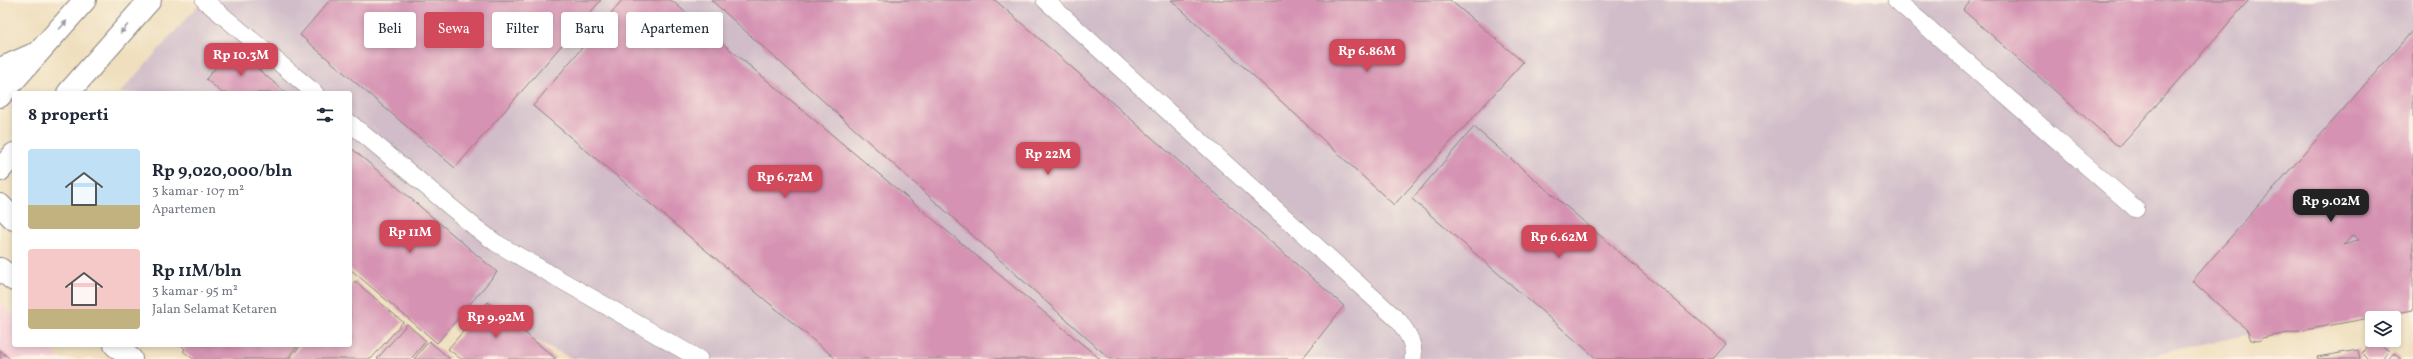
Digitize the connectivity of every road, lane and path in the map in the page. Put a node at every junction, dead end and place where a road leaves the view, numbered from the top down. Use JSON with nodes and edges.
{"nodes":[{"id":1,"x":85,"y":0,"type":"edge"},
{"id":2,"x":150,"y":0,"type":"edge"},
{"id":3,"x":1045,"y":0,"type":"edge"},
{"id":4,"x":1896,"y":0,"type":"edge"},
{"id":5,"x":209,"y":2,"type":"edge"},
{"id":6,"x":40,"y":51,"type":"junction"},
{"id":7,"x":0,"y":70,"type":"edge"},
{"id":8,"x":70,"y":91,"type":"edge"},
{"id":9,"x":313,"y":91,"type":"edge"},
{"id":10,"x":0,"y":96,"type":"edge"},
{"id":11,"x":352,"y":125,"type":"edge"},
{"id":12,"x":12,"y":156,"type":"edge"},
{"id":13,"x":0,"y":170,"type":"edge"},
{"id":14,"x":0,"y":205,"type":"edge"},
{"id":15,"x":2136,"y":209,"type":"dead end"},
{"id":16,"x":12,"y":217,"type":"edge"},
{"id":17,"x":0,"y":269,"type":"edge"},
{"id":18,"x":12,"y":278,"type":"edge"},
{"id":19,"x":117,"y":347,"type":"edge"},
{"id":20,"x":131,"y":359,"type":"edge"},
{"id":21,"x":699,"y":359,"type":"edge"},
{"id":22,"x":1413,"y":359,"type":"edge"}],
"edges":[{"from":6,"to":1,"type":"street","one_way":true},
{"from":2,"to":8,"type":"street","one_way":true},
{"from":3,"to":22,"type":"lane"},
{"from":4,"to":15,"type":"lane"},
{"from":5,"to":9,"type":"lane"},
{"from":6,"to":7,"type":"street"},
{"from":6,"to":10,"type":"street"},
{"from":11,"to":21,"type":"lane"},
{"from":12,"to":13,"type":"street"},
{"from":14,"to":16,"type":"street"},
{"from":17,"to":18,"type":"street"},
{"from":19,"to":20,"type":"street"}]}
